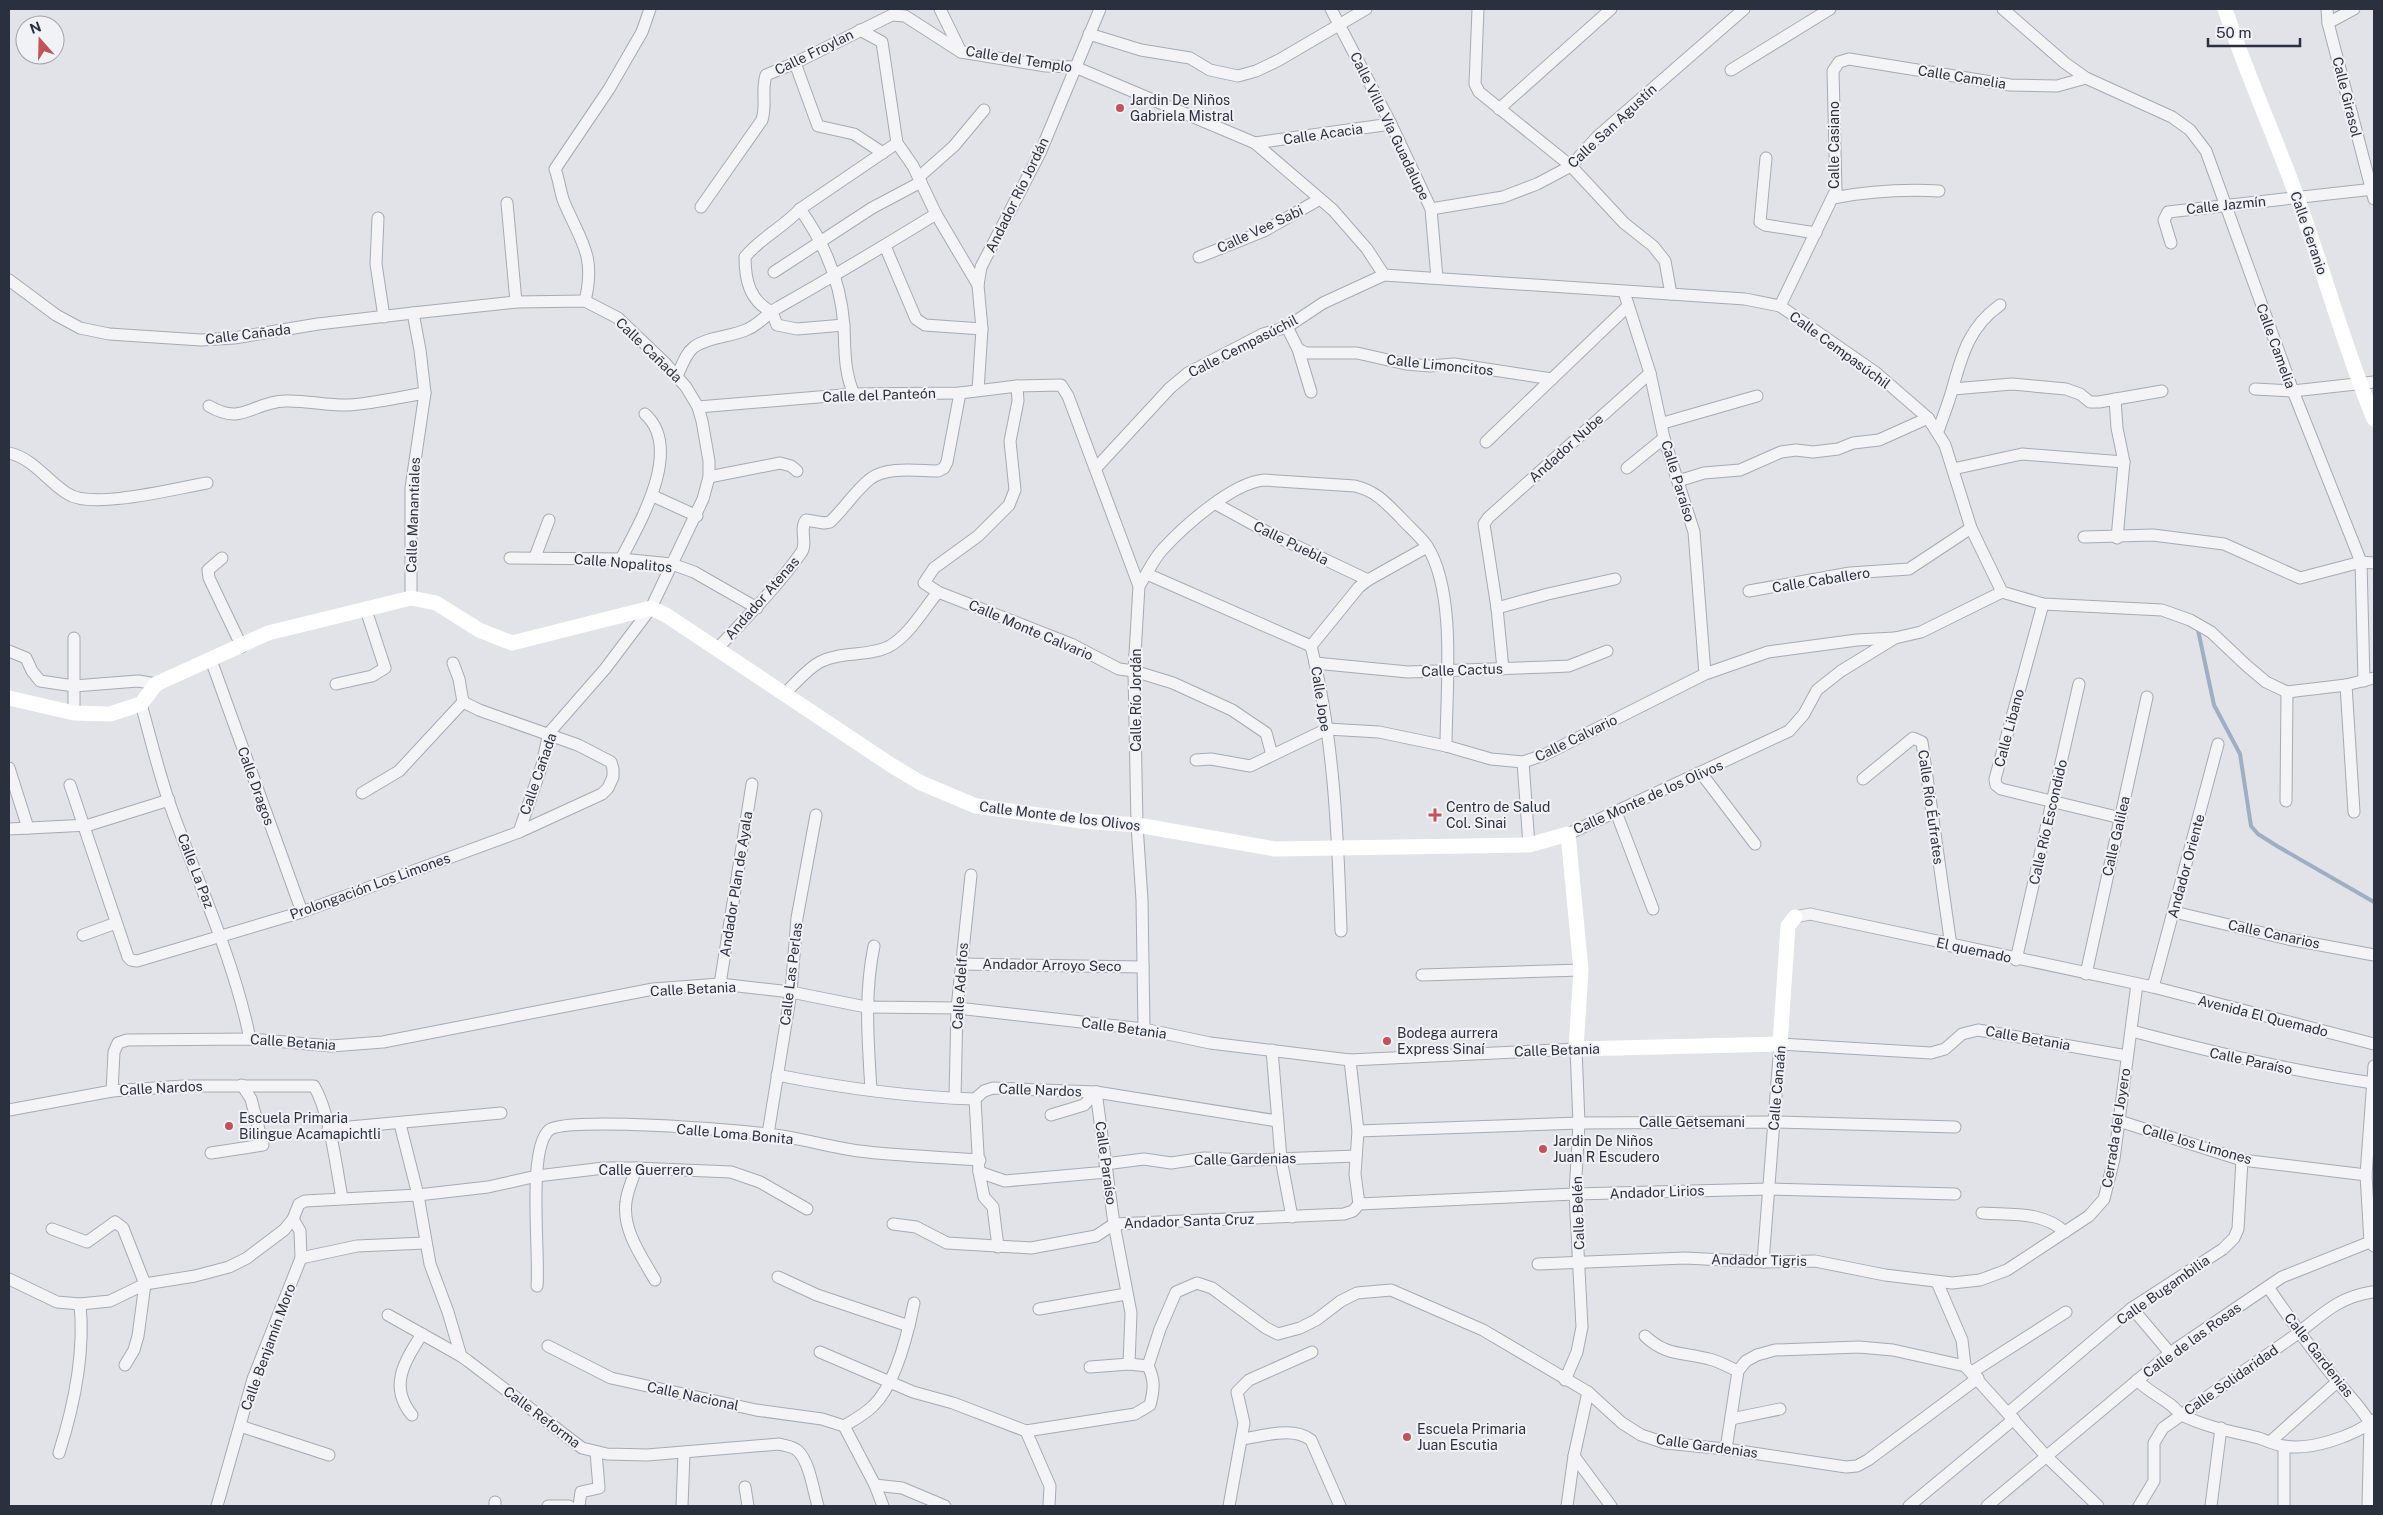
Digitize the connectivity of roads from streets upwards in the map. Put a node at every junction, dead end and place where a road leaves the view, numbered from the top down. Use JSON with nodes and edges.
{"nodes":[{"id":1,"x":650,"y":9,"type":"edge"},
{"id":2,"x":940,"y":9,"type":"edge"},
{"id":3,"x":1100,"y":9,"type":"edge"},
{"id":4,"x":1330,"y":9,"type":"edge"},
{"id":5,"x":1366,"y":9,"type":"edge"},
{"id":6,"x":1478,"y":9,"type":"edge"},
{"id":7,"x":1611,"y":9,"type":"edge"},
{"id":8,"x":1744,"y":9,"type":"edge"},
{"id":9,"x":1830,"y":9,"type":"edge"},
{"id":10,"x":2003,"y":9,"type":"edge"},
{"id":11,"x":2226,"y":9,"type":"edge"},
{"id":12,"x":2327,"y":9,"type":"edge"},
{"id":13,"x":2354,"y":9,"type":"edge"},
{"id":14,"x":892,"y":14,"type":"joint"},
{"id":15,"x":2328,"y":23,"type":"junction"},
{"id":16,"x":1338,"y":25,"type":"junction"},
{"id":17,"x":860,"y":30,"type":"junction"},
{"id":18,"x":1089,"y":34,"type":"junction"},
{"id":19,"x":962,"y":52,"type":"junction"},
{"id":20,"x":1839,"y":62,"type":"joint"},
{"id":21,"x":795,"y":63,"type":"junction"},
{"id":22,"x":1075,"y":67,"type":"junction"},
{"id":23,"x":1731,"y":70,"type":"dead end"},
{"id":24,"x":2086,"y":78,"type":"junction"},
{"id":25,"x":1498,"y":109,"type":"junction"},
{"id":26,"x":984,"y":110,"type":"dead end"},
{"id":27,"x":1391,"y":124,"type":"junction"},
{"id":28,"x":897,"y":143,"type":"junction"},
{"id":29,"x":1255,"y":144,"type":"junction"},
{"id":30,"x":883,"y":153,"type":"junction"},
{"id":31,"x":1766,"y":158,"type":"dead end"},
{"id":32,"x":1571,"y":166,"type":"junction"},
{"id":33,"x":920,"y":180,"type":"junction"},
{"id":34,"x":1938,"y":191,"type":"dead end"},
{"id":35,"x":2373,"y":193,"type":"edge"},
{"id":36,"x":1833,"y":198,"type":"junction"},
{"id":37,"x":2297,"y":198,"type":"junction"},
{"id":38,"x":1320,"y":199,"type":"junction"},
{"id":39,"x":507,"y":202,"type":"dead end"},
{"id":40,"x":2224,"y":205,"type":"junction"},
{"id":41,"x":701,"y":207,"type":"dead end"},
{"id":42,"x":800,"y":209,"type":"junction"},
{"id":43,"x":1431,"y":209,"type":"junction"},
{"id":44,"x":936,"y":214,"type":"junction"},
{"id":45,"x":378,"y":218,"type":"dead end"},
{"id":46,"x":1816,"y":233,"type":"junction"},
{"id":47,"x":822,"y":241,"type":"junction"},
{"id":48,"x":2171,"y":243,"type":"dead end"},
{"id":49,"x":885,"y":246,"type":"junction"},
{"id":50,"x":1199,"y":257,"type":"dead end"},
{"id":51,"x":774,"y":272,"type":"dead end"},
{"id":52,"x":834,"y":276,"type":"junction"},
{"id":53,"x":1384,"y":276,"type":"junction"},
{"id":54,"x":1437,"y":278,"type":"junction"},
{"id":55,"x":9,"y":280,"type":"edge"},
{"id":56,"x":978,"y":285,"type":"junction"},
{"id":57,"x":1624,"y":292,"type":"junction"},
{"id":58,"x":1671,"y":294,"type":"junction"},
{"id":59,"x":585,"y":301,"type":"junction"},
{"id":60,"x":516,"y":302,"type":"junction"},
{"id":61,"x":1628,"y":306,"type":"junction"},
{"id":62,"x":1780,"y":306,"type":"junction"},
{"id":63,"x":2000,"y":306,"type":"dead end"},
{"id":64,"x":413,"y":312,"type":"junction"},
{"id":65,"x":772,"y":312,"type":"junction"},
{"id":66,"x":384,"y":317,"type":"junction"},
{"id":67,"x":844,"y":325,"type":"junction"},
{"id":68,"x":1287,"y":327,"type":"junction"},
{"id":69,"x":982,"y":329,"type":"junction"},
{"id":70,"x":1298,"y":349,"type":"junction"},
{"id":71,"x":1650,"y":372,"type":"junction"},
{"id":72,"x":678,"y":376,"type":"junction"},
{"id":73,"x":1552,"y":379,"type":"junction"},
{"id":74,"x":2367,"y":383,"type":"edge"},
{"id":75,"x":1061,"y":385,"type":"joint"},
{"id":76,"x":1016,"y":386,"type":"junction"},
{"id":77,"x":1953,"y":389,"type":"junction"},
{"id":78,"x":2255,"y":389,"type":"dead end"},
{"id":79,"x":978,"y":390,"type":"junction"},
{"id":80,"x":2293,"y":390,"type":"junction"},
{"id":81,"x":2162,"y":391,"type":"dead end"},
{"id":82,"x":1311,"y":392,"type":"dead end"},
{"id":83,"x":425,"y":393,"type":"junction"},
{"id":84,"x":960,"y":393,"type":"junction"},
{"id":85,"x":854,"y":394,"type":"junction"},
{"id":86,"x":1757,"y":396,"type":"dead end"},
{"id":87,"x":2115,"y":399,"type":"junction"},
{"id":88,"x":209,"y":406,"type":"dead end"},
{"id":89,"x":698,"y":407,"type":"junction"},
{"id":90,"x":645,"y":414,"type":"dead end"},
{"id":91,"x":1928,"y":418,"type":"junction"},
{"id":92,"x":2374,"y":419,"type":"edge"},
{"id":93,"x":1663,"y":423,"type":"junction"},
{"id":94,"x":1938,"y":431,"type":"junction"},
{"id":95,"x":1664,"y":438,"type":"junction"},
{"id":96,"x":1486,"y":442,"type":"dead end"},
{"id":97,"x":9,"y":453,"type":"edge"},
{"id":98,"x":2124,"y":462,"type":"junction"},
{"id":99,"x":1096,"y":468,"type":"junction"},
{"id":100,"x":1627,"y":468,"type":"dead end"},
{"id":101,"x":1952,"y":469,"type":"junction"},
{"id":102,"x":797,"y":471,"type":"dead end"},
{"id":103,"x":709,"y":477,"type":"junction"},
{"id":104,"x":1678,"y":481,"type":"junction"},
{"id":105,"x":207,"y":483,"type":"dead end"},
{"id":106,"x":653,"y":496,"type":"junction"},
{"id":107,"x":1216,"y":504,"type":"junction"},
{"id":108,"x":697,"y":516,"type":"junction"},
{"id":109,"x":549,"y":520,"type":"dead end"},
{"id":110,"x":1971,"y":528,"type":"junction"},
{"id":111,"x":2084,"y":537,"type":"dead end"},
{"id":112,"x":2117,"y":538,"type":"junction"},
{"id":113,"x":1427,"y":546,"type":"junction"},
{"id":114,"x":535,"y":557,"type":"junction"},
{"id":115,"x":222,"y":558,"type":"dead end"},
{"id":116,"x":510,"y":558,"type":"dead end"},
{"id":117,"x":621,"y":560,"type":"junction"},
{"id":118,"x":2361,"y":562,"type":"junction"},
{"id":119,"x":2374,"y":563,"type":"edge"},
{"id":120,"x":672,"y":564,"type":"junction"},
{"id":121,"x":1147,"y":574,"type":"junction"},
{"id":122,"x":1615,"y":579,"type":"dead end"},
{"id":123,"x":1368,"y":580,"type":"junction"},
{"id":124,"x":1139,"y":586,"type":"junction"},
{"id":125,"x":1749,"y":591,"type":"dead end"},
{"id":126,"x":938,"y":592,"type":"junction"},
{"id":127,"x":2002,"y":592,"type":"junction"},
{"id":128,"x":410,"y":598,"type":"junction"},
{"id":129,"x":2043,"y":604,"type":"junction"},
{"id":130,"x":651,"y":608,"type":"junction"},
{"id":131,"x":756,"y":608,"type":"junction"},
{"id":132,"x":1497,"y":608,"type":"junction"},
{"id":133,"x":366,"y":610,"type":"junction"},
{"id":134,"x":74,"y":638,"type":"dead end"},
{"id":135,"x":1895,"y":638,"type":"junction"},
{"id":136,"x":242,"y":646,"type":"junction"},
{"id":137,"x":1311,"y":646,"type":"junction"},
{"id":138,"x":717,"y":649,"type":"junction"},
{"id":139,"x":9,"y":651,"type":"edge"},
{"id":140,"x":1607,"y":651,"type":"dead end"},
{"id":141,"x":211,"y":660,"type":"junction"},
{"id":142,"x":1315,"y":662,"type":"junction"},
{"id":143,"x":453,"y":663,"type":"dead end"},
{"id":144,"x":1503,"y":669,"type":"junction"},
{"id":145,"x":1134,"y":671,"type":"junction"},
{"id":146,"x":1446,"y":671,"type":"junction"},
{"id":147,"x":1705,"y":674,"type":"junction"},
{"id":148,"x":2369,"y":680,"type":"edge"},
{"id":149,"x":156,"y":684,"type":"junction"},
{"id":150,"x":336,"y":684,"type":"dead end"},
{"id":151,"x":2079,"y":684,"type":"dead end"},
{"id":152,"x":2346,"y":685,"type":"junction"},
{"id":153,"x":74,"y":686,"type":"junction"},
{"id":154,"x":2287,"y":692,"type":"junction"},
{"id":155,"x":785,"y":693,"type":"junction"},
{"id":156,"x":2147,"y":697,"type":"dead end"},
{"id":157,"x":9,"y":698,"type":"edge"},
{"id":158,"x":463,"y":702,"type":"junction"},
{"id":159,"x":141,"y":704,"type":"junction"},
{"id":160,"x":74,"y":713,"type":"junction"},
{"id":161,"x":1326,"y":729,"type":"junction"},
{"id":162,"x":549,"y":733,"type":"junction"},
{"id":163,"x":2218,"y":744,"type":"dead end"},
{"id":164,"x":1446,"y":746,"type":"junction"},
{"id":165,"x":1272,"y":755,"type":"junction"},
{"id":166,"x":1196,"y":760,"type":"dead end"},
{"id":167,"x":1523,"y":762,"type":"junction"},
{"id":168,"x":9,"y":768,"type":"edge"},
{"id":169,"x":1702,"y":773,"type":"junction"},
{"id":170,"x":1863,"y":779,"type":"dead end"},
{"id":171,"x":752,"y":784,"type":"dead end"},
{"id":172,"x":70,"y":785,"type":"dead end"},
{"id":173,"x":362,"y":793,"type":"dead end"},
{"id":174,"x":169,"y":800,"type":"junction"},
{"id":175,"x":2286,"y":801,"type":"dead end"},
{"id":176,"x":2053,"y":802,"type":"junction"},
{"id":177,"x":1616,"y":812,"type":"junction"},
{"id":178,"x":2354,"y":812,"type":"dead end"},
{"id":179,"x":816,"y":815,"type":"dead end"},
{"id":180,"x":2121,"y":818,"type":"junction"},
{"id":181,"x":1137,"y":825,"type":"junction"},
{"id":182,"x":83,"y":826,"type":"junction"},
{"id":183,"x":28,"y":828,"type":"junction"},
{"id":184,"x":9,"y":829,"type":"edge"},
{"id":185,"x":519,"y":832,"type":"junction"},
{"id":186,"x":1568,"y":834,"type":"junction"},
{"id":187,"x":1755,"y":844,"type":"dead end"},
{"id":188,"x":1529,"y":845,"type":"junction"},
{"id":189,"x":1338,"y":847,"type":"junction"},
{"id":190,"x":971,"y":875,"type":"dead end"},
{"id":191,"x":1653,"y":909,"type":"dead end"},
{"id":192,"x":302,"y":912,"type":"junction"},
{"id":193,"x":2174,"y":912,"type":"junction"},
{"id":194,"x":1795,"y":917,"type":"joint"},
{"id":195,"x":116,"y":923,"type":"junction"},
{"id":196,"x":1341,"y":930,"type":"dead end"},
{"id":197,"x":83,"y":935,"type":"dead end"},
{"id":198,"x":220,"y":936,"type":"junction"},
{"id":199,"x":874,"y":946,"type":"dead end"},
{"id":200,"x":1951,"y":946,"type":"junction"},
{"id":201,"x":2374,"y":955,"type":"edge"},
{"id":202,"x":2016,"y":960,"type":"junction"},
{"id":203,"x":961,"y":964,"type":"junction"},
{"id":204,"x":1143,"y":967,"type":"junction"},
{"id":205,"x":1581,"y":970,"type":"junction"},
{"id":206,"x":1422,"y":974,"type":"dead end"},
{"id":207,"x":2086,"y":974,"type":"junction"},
{"id":208,"x":720,"y":984,"type":"junction"},
{"id":209,"x":2137,"y":984,"type":"junction"},
{"id":210,"x":2153,"y":987,"type":"junction"},
{"id":211,"x":791,"y":992,"type":"junction"},
{"id":212,"x":866,"y":1007,"type":"junction"},
{"id":213,"x":957,"y":1008,"type":"junction"},
{"id":214,"x":1144,"y":1029,"type":"junction"},
{"id":215,"x":2132,"y":1031,"type":"junction"},
{"id":216,"x":250,"y":1038,"type":"junction"},
{"id":217,"x":1780,"y":1044,"type":"junction"},
{"id":218,"x":2374,"y":1044,"type":"edge"},
{"id":219,"x":1576,"y":1049,"type":"junction"},
{"id":220,"x":1272,"y":1050,"type":"junction"},
{"id":221,"x":2127,"y":1056,"type":"junction"},
{"id":222,"x":1350,"y":1060,"type":"junction"},
{"id":223,"x":2374,"y":1066,"type":"edge"},
{"id":224,"x":776,"y":1075,"type":"junction"},
{"id":225,"x":2373,"y":1082,"type":"junction"},
{"id":226,"x":242,"y":1085,"type":"junction"},
{"id":227,"x":871,"y":1090,"type":"junction"},
{"id":228,"x":112,"y":1091,"type":"junction"},
{"id":229,"x":1096,"y":1092,"type":"junction"},
{"id":230,"x":955,"y":1098,"type":"junction"},
{"id":231,"x":975,"y":1099,"type":"junction"},
{"id":232,"x":9,"y":1110,"type":"edge"},
{"id":233,"x":501,"y":1114,"type":"dead end"},
{"id":234,"x":1051,"y":1115,"type":"dead end"},
{"id":235,"x":1277,"y":1121,"type":"junction"},
{"id":236,"x":2119,"y":1121,"type":"junction"},
{"id":237,"x":1774,"y":1122,"type":"junction"},
{"id":238,"x":1579,"y":1123,"type":"junction"},
{"id":239,"x":400,"y":1124,"type":"junction"},
{"id":240,"x":1955,"y":1127,"type":"dead end"},
{"id":241,"x":328,"y":1129,"type":"junction"},
{"id":242,"x":1358,"y":1131,"type":"junction"},
{"id":243,"x":768,"y":1134,"type":"junction"},
{"id":244,"x":211,"y":1153,"type":"dead end"},
{"id":245,"x":1356,"y":1156,"type":"junction"},
{"id":246,"x":1281,"y":1159,"type":"junction"},
{"id":247,"x":2242,"y":1160,"type":"junction"},
{"id":248,"x":980,"y":1166,"type":"junction"},
{"id":249,"x":636,"y":1168,"type":"junction"},
{"id":250,"x":1106,"y":1168,"type":"junction"},
{"id":251,"x":2366,"y":1175,"type":"junction"},
{"id":252,"x":536,"y":1176,"type":"junction"},
{"id":253,"x":1768,"y":1189,"type":"junction"},
{"id":254,"x":1575,"y":1194,"type":"junction"},
{"id":255,"x":1955,"y":1194,"type":"dead end"},
{"id":256,"x":418,"y":1195,"type":"junction"},
{"id":257,"x":342,"y":1198,"type":"junction"},
{"id":258,"x":1356,"y":1207,"type":"junction"},
{"id":259,"x":807,"y":1209,"type":"dead end"},
{"id":260,"x":1982,"y":1213,"type":"dead end"},
{"id":261,"x":1292,"y":1217,"type":"junction"},
{"id":262,"x":293,"y":1219,"type":"junction"},
{"id":263,"x":893,"y":1224,"type":"dead end"},
{"id":264,"x":1114,"y":1224,"type":"junction"},
{"id":265,"x":52,"y":1230,"type":"dead end"},
{"id":266,"x":2065,"y":1232,"type":"junction"},
{"id":267,"x":425,"y":1243,"type":"junction"},
{"id":268,"x":2372,"y":1244,"type":"edge"},
{"id":269,"x":998,"y":1247,"type":"junction"},
{"id":270,"x":302,"y":1258,"type":"junction"},
{"id":271,"x":1764,"y":1262,"type":"junction"},
{"id":272,"x":1580,"y":1263,"type":"junction"},
{"id":273,"x":1538,"y":1264,"type":"dead end"},
{"id":274,"x":778,"y":1277,"type":"dead end"},
{"id":275,"x":9,"y":1279,"type":"edge"},
{"id":276,"x":655,"y":1280,"type":"dead end"},
{"id":277,"x":1937,"y":1282,"type":"junction"},
{"id":278,"x":145,"y":1284,"type":"junction"},
{"id":279,"x":538,"y":1286,"type":"dead end"},
{"id":280,"x":2268,"y":1287,"type":"junction"},
{"id":281,"x":2372,"y":1292,"type":"dead end"},
{"id":282,"x":1126,"y":1294,"type":"junction"},
{"id":283,"x":914,"y":1303,"type":"dead end"},
{"id":284,"x":80,"y":1304,"type":"junction"},
{"id":285,"x":2132,"y":1308,"type":"junction"},
{"id":286,"x":1039,"y":1309,"type":"dead end"},
{"id":287,"x":2066,"y":1312,"type":"dead end"},
{"id":288,"x":388,"y":1315,"type":"dead end"},
{"id":289,"x":909,"y":1326,"type":"junction"},
{"id":290,"x":2300,"y":1332,"type":"junction"},
{"id":291,"x":422,"y":1334,"type":"junction"},
{"id":292,"x":1644,"y":1336,"type":"dead end"},
{"id":293,"x":548,"y":1346,"type":"dead end"},
{"id":294,"x":820,"y":1352,"type":"dead end"},
{"id":295,"x":1312,"y":1352,"type":"dead end"},
{"id":296,"x":2170,"y":1353,"type":"junction"},
{"id":297,"x":461,"y":1356,"type":"junction"},
{"id":298,"x":1129,"y":1364,"type":"junction"},
{"id":299,"x":125,"y":1365,"type":"dead end"},
{"id":300,"x":1148,"y":1366,"type":"junction"},
{"id":301,"x":1090,"y":1367,"type":"dead end"},
{"id":302,"x":1738,"y":1371,"type":"junction"},
{"id":303,"x":1972,"y":1372,"type":"junction"},
{"id":304,"x":890,"y":1380,"type":"junction"},
{"id":305,"x":1565,"y":1380,"type":"junction"},
{"id":306,"x":2137,"y":1380,"type":"junction"},
{"id":307,"x":2337,"y":1382,"type":"junction"},
{"id":308,"x":1588,"y":1392,"type":"junction"},
{"id":309,"x":1780,"y":1409,"type":"dead end"},
{"id":310,"x":412,"y":1414,"type":"dead end"},
{"id":311,"x":2182,"y":1415,"type":"junction"},
{"id":312,"x":2011,"y":1416,"type":"junction"},
{"id":313,"x":1731,"y":1419,"type":"junction"},
{"id":314,"x":2372,"y":1422,"type":"edge"},
{"id":315,"x":240,"y":1426,"type":"junction"},
{"id":316,"x":844,"y":1426,"type":"junction"},
{"id":317,"x":2221,"y":1428,"type":"junction"},
{"id":318,"x":1026,"y":1431,"type":"junction"},
{"id":319,"x":1242,"y":1439,"type":"junction"},
{"id":320,"x":2271,"y":1441,"type":"junction"},
{"id":321,"x":2284,"y":1447,"type":"junction"},
{"id":322,"x":1726,"y":1449,"type":"junction"},
{"id":323,"x":596,"y":1452,"type":"junction"},
{"id":324,"x":59,"y":1453,"type":"dead end"},
{"id":325,"x":684,"y":1453,"type":"junction"},
{"id":326,"x":329,"y":1456,"type":"dead end"},
{"id":327,"x":1574,"y":1456,"type":"junction"},
{"id":328,"x":2047,"y":1456,"type":"junction"},
{"id":329,"x":875,"y":1485,"type":"junction"},
{"id":330,"x":745,"y":1487,"type":"dead end"},
{"id":331,"x":217,"y":1506,"type":"edge"},
{"id":332,"x":548,"y":1506,"type":"edge"},
{"id":333,"x":569,"y":1506,"type":"edge"},
{"id":334,"x":579,"y":1506,"type":"edge"},
{"id":335,"x":682,"y":1506,"type":"edge"},
{"id":336,"x":748,"y":1506,"type":"edge"},
{"id":337,"x":818,"y":1506,"type":"edge"},
{"id":338,"x":883,"y":1506,"type":"edge"},
{"id":339,"x":945,"y":1506,"type":"edge"},
{"id":340,"x":1049,"y":1506,"type":"edge"},
{"id":341,"x":1228,"y":1506,"type":"edge"},
{"id":342,"x":1340,"y":1506,"type":"edge"},
{"id":343,"x":1567,"y":1506,"type":"edge"},
{"id":344,"x":1611,"y":1506,"type":"edge"},
{"id":345,"x":1909,"y":1506,"type":"edge"},
{"id":346,"x":1987,"y":1506,"type":"edge"},
{"id":347,"x":2098,"y":1506,"type":"edge"},
{"id":348,"x":2139,"y":1506,"type":"edge"},
{"id":349,"x":2211,"y":1506,"type":"edge"},
{"id":350,"x":2284,"y":1506,"type":"edge"},
{"id":351,"x":2368,"y":1506,"type":"edge"}],
"edges":[{"from":1,"to":59,"type":"street"},
{"from":2,"to":19,"type":"street"},
{"from":3,"to":18,"type":"street","name":"Andador Río Jordán"},
{"from":4,"to":16,"type":"street","name":"Calle Villa Vía Guadalupe"},
{"from":5,"to":16,"type":"street"},
{"from":6,"to":25,"type":"street"},
{"from":7,"to":25,"type":"street"},
{"from":8,"to":32,"type":"street","name":"Calle San Agustín"},
{"from":9,"to":23,"type":"street"},
{"from":10,"to":24,"type":"street","name":"Calle Camelia"},
{"from":11,"to":37,"type":"street","name":"Calle Geranio"},
{"from":12,"to":15,"type":"street","name":"Calle Girasol"},
{"from":13,"to":15,"type":"street"},
{"from":14,"to":17,"type":"street","name":"Calle Froylan"},
{"from":14,"to":19,"type":"street","name":"Calle del Templo"},
{"from":15,"to":35,"type":"street","name":"Calle Girasol"},
{"from":16,"to":18,"type":"street"},
{"from":16,"to":27,"type":"street","name":"Calle Villa Vía Guadalupe"},
{"from":17,"to":21,"type":"street","name":"Calle Froylan"},
{"from":17,"to":28,"type":"street"},
{"from":18,"to":22,"type":"street","name":"Andador Río Jordán"},
{"from":19,"to":22,"type":"street","name":"Calle del Templo"},
{"from":20,"to":24,"type":"street","name":"Calle Camelia"},
{"from":20,"to":36,"type":"street","name":"Calle Casiano"},
{"from":21,"to":30,"type":"street"},
{"from":21,"to":41,"type":"street","name":"Calle Froylan"},
{"from":22,"to":29,"type":"street","name":"Calle del Templo"},
{"from":22,"to":56,"type":"street","name":"Andador Río Jordán"},
{"from":24,"to":40,"type":"street","name":"Calle Camelia"},
{"from":25,"to":32,"type":"street"},
{"from":26,"to":33,"type":"street"},
{"from":27,"to":29,"type":"street","name":"Calle Acacia"},
{"from":27,"to":43,"type":"street","name":"Calle Villa Vía Guadalupe"},
{"from":28,"to":30,"type":"street"},
{"from":28,"to":33,"type":"street"},
{"from":29,"to":38,"type":"street","name":"Calle del Templo"},
{"from":30,"to":42,"type":"street"},
{"from":31,"to":46,"type":"street"},
{"from":32,"to":43,"type":"street","name":"Calle San Agustín"},
{"from":32,"to":58,"type":"street"},
{"from":33,"to":44,"type":"street"},
{"from":33,"to":47,"type":"street"},
{"from":34,"to":36,"type":"street"},
{"from":35,"to":37,"type":"street","name":"Calle Jazmín"},
{"from":36,"to":46,"type":"street","name":"Calle Casiano"},
{"from":37,"to":40,"type":"street","name":"Calle Jazmín"},
{"from":37,"to":74,"type":"street","name":"Calle Geranio"},
{"from":38,"to":50,"type":"street","name":"Calle Vee Sabi"},
{"from":38,"to":53,"type":"street","name":"Calle del Templo"},
{"from":39,"to":60,"type":"street"},
{"from":40,"to":48,"type":"street","name":"Calle Jazmín"},
{"from":40,"to":80,"type":"street","name":"Calle Camelia"},
{"from":42,"to":47,"type":"street"},
{"from":42,"to":65,"type":"street"},
{"from":43,"to":54,"type":"street","name":"Calle Villa Vía Guadalupe"},
{"from":44,"to":49,"type":"street"},
{"from":44,"to":56,"type":"street"},
{"from":45,"to":66,"type":"street"},
{"from":46,"to":62,"type":"street","name":"Calle Casiano"},
{"from":47,"to":51,"type":"street"},
{"from":47,"to":52,"type":"street"},
{"from":49,"to":52,"type":"street"},
{"from":49,"to":69,"type":"street"},
{"from":52,"to":65,"type":"street"},
{"from":52,"to":67,"type":"street"},
{"from":53,"to":54,"type":"street","name":"Calle Cempasúchil"},
{"from":53,"to":68,"type":"street","name":"Calle Cempasúchil"},
{"from":54,"to":57,"type":"street","name":"Calle Cempasúchil"},
{"from":55,"to":66,"type":"street","name":"Calle Cañada"},
{"from":56,"to":69,"type":"street","name":"Andador Río Jordán"},
{"from":57,"to":58,"type":"street","name":"Calle Cempasúchil"},
{"from":57,"to":61,"type":"street","name":"Calle Paraíso"},
{"from":58,"to":62,"type":"street","name":"Calle Cempasúchil"},
{"from":59,"to":60,"type":"street","name":"Calle Cañada"},
{"from":59,"to":72,"type":"street","name":"Calle Cañada"},
{"from":60,"to":64,"type":"street","name":"Calle Cañada"},
{"from":61,"to":71,"type":"street","name":"Calle Paraíso"},
{"from":61,"to":73,"type":"street"},
{"from":62,"to":91,"type":"street","name":"Calle Cempasúchil"},
{"from":63,"to":77,"type":"street"},
{"from":64,"to":66,"type":"street","name":"Calle Cañada"},
{"from":64,"to":83,"type":"street","name":"Calle Manantiales"},
{"from":65,"to":67,"type":"street"},
{"from":65,"to":72,"type":"street"},
{"from":67,"to":85,"type":"street"},
{"from":68,"to":70,"type":"street"},
{"from":68,"to":99,"type":"street","name":"Calle Cempasúchil"},
{"from":69,"to":79,"type":"street","name":"Andador Río Jordán"},
{"from":70,"to":73,"type":"street","name":"Calle Limoncitos"},
{"from":70,"to":82,"type":"street"},
{"from":71,"to":93,"type":"street","name":"Calle Paraíso"},
{"from":71,"to":132,"type":"street","name":"Andador Nube"},
{"from":72,"to":89,"type":"street","name":"Calle Cañada"},
{"from":73,"to":96,"type":"street"},
{"from":74,"to":80,"type":"street"},
{"from":74,"to":92,"type":"street","name":"Calle Geranio"},
{"from":75,"to":76,"type":"street","name":"Calle del Panteón"},
{"from":75,"to":99,"type":"street","name":"Calle Río Jordán"},
{"from":76,"to":79,"type":"street","name":"Calle del Panteón"},
{"from":76,"to":126,"type":"street"},
{"from":77,"to":87,"type":"street"},
{"from":77,"to":94,"type":"street"},
{"from":78,"to":80,"type":"street"},
{"from":79,"to":84,"type":"street","name":"Calle del Panteón"},
{"from":80,"to":118,"type":"street","name":"Calle Camelia"},
{"from":81,"to":87,"type":"street"},
{"from":83,"to":88,"type":"street"},
{"from":83,"to":128,"type":"street","name":"Calle Manantiales"},
{"from":84,"to":85,"type":"street","name":"Calle del Panteón"},
{"from":84,"to":131,"type":"street","name":"Andador Atenas"},
{"from":85,"to":89,"type":"street","name":"Calle del Panteón"},
{"from":86,"to":93,"type":"street"},
{"from":87,"to":98,"type":"street"},
{"from":89,"to":103,"type":"street","name":"Calle Cañada"},
{"from":90,"to":106,"type":"street"},
{"from":91,"to":94,"type":"street","name":"Calle Cempasúchil"},
{"from":91,"to":104,"type":"street"},
{"from":93,"to":95,"type":"street","name":"Calle Paraíso"},
{"from":94,"to":101,"type":"street","name":"Calle Cempasúchil"},
{"from":95,"to":100,"type":"street"},
{"from":95,"to":104,"type":"street","name":"Calle Paraíso"},
{"from":97,"to":105,"type":"street"},
{"from":98,"to":101,"type":"street"},
{"from":98,"to":112,"type":"street"},
{"from":99,"to":124,"type":"street","name":"Calle Río Jordán"},
{"from":101,"to":110,"type":"street","name":"Calle Cempasúchil"},
{"from":102,"to":103,"type":"street"},
{"from":103,"to":108,"type":"street","name":"Calle Cañada"},
{"from":104,"to":147,"type":"street","name":"Calle Paraíso"},
{"from":106,"to":108,"type":"street"},
{"from":106,"to":117,"type":"street"},
{"from":107,"to":113,"type":"street"},
{"from":107,"to":121,"type":"street"},
{"from":107,"to":123,"type":"street","name":"Calle Puebla"},
{"from":108,"to":120,"type":"street","name":"Calle Cañada"},
{"from":109,"to":114,"type":"street"},
{"from":110,"to":125,"type":"street","name":"Calle Caballero"},
{"from":110,"to":127,"type":"street","name":"Calle Cempasúchil"},
{"from":111,"to":112,"type":"street"},
{"from":112,"to":118,"type":"street"},
{"from":113,"to":123,"type":"street"},
{"from":113,"to":146,"type":"street"},
{"from":114,"to":116,"type":"street","name":"Calle Nopalitos"},
{"from":114,"to":117,"type":"street","name":"Calle Nopalitos"},
{"from":115,"to":136,"type":"street"},
{"from":117,"to":120,"type":"street","name":"Calle Nopalitos"},
{"from":118,"to":119,"type":"street"},
{"from":118,"to":148,"type":"street","name":"Calle Camelia"},
{"from":120,"to":130,"type":"street","name":"Calle Cañada"},
{"from":120,"to":131,"type":"street","name":"Calle Nopalitos"},
{"from":121,"to":124,"type":"street"},
{"from":121,"to":137,"type":"street"},
{"from":122,"to":132,"type":"street"},
{"from":123,"to":137,"type":"street"},
{"from":124,"to":145,"type":"street","name":"Calle Río Jordán"},
{"from":126,"to":145,"type":"street","name":"Calle Monte Calvario"},
{"from":126,"to":155,"type":"street"},
{"from":127,"to":129,"type":"street"},
{"from":127,"to":135,"type":"street","name":"Calle Monte de los Olivos"},
{"from":128,"to":130,"type":"street"},
{"from":128,"to":133,"type":"street"},
{"from":129,"to":154,"type":"street"},
{"from":129,"to":176,"type":"street","name":"Calle Libano"},
{"from":130,"to":138,"type":"street","name":"Calle Monte de los Olivos"},
{"from":130,"to":162,"type":"street","name":"Calle Cañada"},
{"from":131,"to":138,"type":"street","name":"Andador Atenas"},
{"from":132,"to":144,"type":"street"},
{"from":133,"to":136,"type":"street"},
{"from":133,"to":150,"type":"street"},
{"from":134,"to":153,"type":"street"},
{"from":135,"to":147,"type":"street","name":"Calle Calvario"},
{"from":135,"to":169,"type":"street","name":"Calle Monte de los Olivos"},
{"from":136,"to":141,"type":"street"},
{"from":137,"to":142,"type":"street","name":"Calle Jope"},
{"from":138,"to":155,"type":"street","name":"Calle Monte de los Olivos"},
{"from":139,"to":153,"type":"street"},
{"from":140,"to":144,"type":"street","name":"Calle Cactus"},
{"from":141,"to":149,"type":"street"},
{"from":141,"to":192,"type":"street","name":"Calle Dragos"},
{"from":142,"to":146,"type":"street","name":"Calle Cactus"},
{"from":142,"to":161,"type":"street","name":"Calle Jope"},
{"from":143,"to":158,"type":"street"},
{"from":144,"to":146,"type":"street","name":"Calle Cactus"},
{"from":145,"to":165,"type":"street","name":"Calle Monte Calvario"},
{"from":145,"to":181,"type":"street","name":"Calle Río Jordán"},
{"from":146,"to":164,"type":"street"},
{"from":147,"to":167,"type":"street","name":"Calle Calvario"},
{"from":148,"to":152,"type":"street"},
{"from":149,"to":153,"type":"street"},
{"from":149,"to":159,"type":"street"},
{"from":151,"to":176,"type":"street","name":"Calle Río Escondido"},
{"from":152,"to":154,"type":"street"},
{"from":152,"to":178,"type":"street"},
{"from":153,"to":160,"type":"street"},
{"from":154,"to":175,"type":"street"},
{"from":155,"to":181,"type":"street","name":"Calle Monte de los Olivos"},
{"from":156,"to":180,"type":"street","name":"Calle Galilea"},
{"from":157,"to":160,"type":"street"},
{"from":158,"to":162,"type":"street"},
{"from":158,"to":173,"type":"street"},
{"from":159,"to":160,"type":"street"},
{"from":159,"to":174,"type":"street","name":"Calle La Paz"},
{"from":161,"to":164,"type":"street","name":"Calle Calvario"},
{"from":161,"to":165,"type":"street","name":"Calle Calvario"},
{"from":161,"to":189,"type":"street","name":"Calle Jope"},
{"from":162,"to":185,"type":"street","name":"Calle Cañada"},
{"from":162,"to":185,"type":"street","name":"Prolongación Los Limones"},
{"from":163,"to":193,"type":"street","name":"Andador Oriente"},
{"from":164,"to":167,"type":"street","name":"Calle Calvario"},
{"from":165,"to":166,"type":"street","name":"Calle Calvario"},
{"from":167,"to":188,"type":"street"},
{"from":168,"to":183,"type":"street"},
{"from":169,"to":177,"type":"street","name":"Calle Monte de los Olivos"},
{"from":169,"to":187,"type":"street"},
{"from":170,"to":200,"type":"street","name":"Calle Río Éufrates"},
{"from":171,"to":208,"type":"street","name":"Andador Plan de Ayala"},
{"from":172,"to":182,"type":"street"},
{"from":174,"to":182,"type":"street"},
{"from":174,"to":198,"type":"street","name":"Calle La Paz"},
{"from":176,"to":180,"type":"street","name":"Calle Libano"},
{"from":176,"to":202,"type":"street","name":"Calle Río Escondido"},
{"from":177,"to":186,"type":"street","name":"Calle Monte de los Olivos"},
{"from":177,"to":191,"type":"street"},
{"from":179,"to":211,"type":"street","name":"Calle Las Perlas"},
{"from":180,"to":207,"type":"street","name":"Calle Galilea"},
{"from":181,"to":189,"type":"street","name":"Calle Monte de los Olivos"},
{"from":181,"to":204,"type":"street","name":"Calle Río Jordán"},
{"from":182,"to":183,"type":"street"},
{"from":182,"to":195,"type":"street"},
{"from":183,"to":184,"type":"street"},
{"from":185,"to":192,"type":"street","name":"Prolongación Los Limones"},
{"from":186,"to":188,"type":"street","name":"Calle Monte de los Olivos"},
{"from":186,"to":205,"type":"street","name":"Calle Belén"},
{"from":188,"to":189,"type":"street","name":"Calle Monte de los Olivos"},
{"from":189,"to":196,"type":"street","name":"Calle Jope"},
{"from":190,"to":203,"type":"street","name":"Calle Adelfos"},
{"from":192,"to":198,"type":"street","name":"Prolongación Los Limones"},
{"from":193,"to":201,"type":"street","name":"Calle Canarios"},
{"from":193,"to":210,"type":"street","name":"Andador Oriente"},
{"from":194,"to":200,"type":"street","name":"El quemado"},
{"from":194,"to":217,"type":"street","name":"Calle Canaán"},
{"from":195,"to":197,"type":"street"},
{"from":195,"to":198,"type":"street"},
{"from":198,"to":216,"type":"street","name":"Calle La Paz"},
{"from":199,"to":212,"type":"street"},
{"from":200,"to":202,"type":"street","name":"El quemado"},
{"from":202,"to":207,"type":"street","name":"El quemado"},
{"from":203,"to":204,"type":"street","name":"Andador Arroyo Seco"},
{"from":203,"to":213,"type":"street","name":"Calle Adelfos"},
{"from":204,"to":214,"type":"street","name":"Calle Río Jordán"},
{"from":205,"to":206,"type":"street"},
{"from":205,"to":219,"type":"street","name":"Calle Belén"},
{"from":207,"to":209,"type":"street","name":"El quemado"},
{"from":208,"to":211,"type":"street","name":"Calle Betania"},
{"from":208,"to":216,"type":"street","name":"Calle Betania"},
{"from":209,"to":210,"type":"street","name":"El quemado"},
{"from":209,"to":215,"type":"street","name":"Cerrada del Joyero"},
{"from":210,"to":218,"type":"street","name":"Avenida El Quemado"},
{"from":211,"to":212,"type":"street","name":"Calle Betania"},
{"from":211,"to":224,"type":"street","name":"Calle Las Perlas"},
{"from":212,"to":213,"type":"street","name":"Calle Betania"},
{"from":212,"to":227,"type":"street"},
{"from":213,"to":214,"type":"street","name":"Calle Betania"},
{"from":213,"to":230,"type":"street","name":"Calle Adelfos"},
{"from":214,"to":220,"type":"street","name":"Calle Betania"},
{"from":215,"to":221,"type":"street","name":"Cerrada del Joyero"},
{"from":215,"to":225,"type":"street","name":"Calle Paraíso"},
{"from":216,"to":228,"type":"street","name":"Calle Betania"},
{"from":217,"to":219,"type":"street","name":"Calle Betania"},
{"from":217,"to":221,"type":"street","name":"Calle Betania"},
{"from":217,"to":237,"type":"street","name":"Calle Canaán"},
{"from":219,"to":222,"type":"street","name":"Calle Betania"},
{"from":219,"to":238,"type":"street","name":"Calle Belén"},
{"from":220,"to":222,"type":"street","name":"Calle Betania"},
{"from":220,"to":235,"type":"street"},
{"from":221,"to":236,"type":"street","name":"Cerrada del Joyero"},
{"from":222,"to":242,"type":"street"},
{"from":223,"to":225,"type":"street"},
{"from":224,"to":227,"type":"street","name":"Calle Nardos"},
{"from":224,"to":243,"type":"street","name":"Calle Las Perlas"},
{"from":225,"to":251,"type":"street"},
{"from":226,"to":228,"type":"street","name":"Calle Nardos"},
{"from":226,"to":241,"type":"street","name":"Calle Nardos"},
{"from":226,"to":244,"type":"street"},
{"from":227,"to":230,"type":"street","name":"Calle Nardos"},
{"from":228,"to":232,"type":"street","name":"Calle Nardos"},
{"from":229,"to":231,"type":"street","name":"Calle Nardos"},
{"from":229,"to":234,"type":"street"},
{"from":229,"to":235,"type":"street","name":"Calle Nardos"},
{"from":229,"to":250,"type":"street","name":"Calle Paraíso"},
{"from":230,"to":231,"type":"street","name":"Calle Nardos"},
{"from":231,"to":248,"type":"street"},
{"from":233,"to":239,"type":"street"},
{"from":235,"to":246,"type":"street"},
{"from":236,"to":247,"type":"street","name":"Calle los Limones"},
{"from":236,"to":266,"type":"street","name":"Cerrada del Joyero"},
{"from":237,"to":238,"type":"street","name":"Calle Getsemani"},
{"from":237,"to":240,"type":"street","name":"Calle Getsemani"},
{"from":237,"to":253,"type":"street","name":"Calle Canaán"},
{"from":238,"to":242,"type":"street"},
{"from":238,"to":254,"type":"street","name":"Calle Belén"},
{"from":239,"to":241,"type":"street"},
{"from":239,"to":256,"type":"street"},
{"from":241,"to":257,"type":"street"},
{"from":242,"to":245,"type":"street"},
{"from":243,"to":248,"type":"street","name":"Calle Loma Bonita"},
{"from":243,"to":252,"type":"street","name":"Calle Loma Bonita"},
{"from":245,"to":246,"type":"street","name":"Calle Gardenias"},
{"from":245,"to":258,"type":"street"},
{"from":246,"to":250,"type":"street","name":"Calle Gardenias"},
{"from":246,"to":261,"type":"street"},
{"from":247,"to":251,"type":"street","name":"Calle los Limones"},
{"from":247,"to":285,"type":"street","name":"Calle Bugambilia"},
{"from":248,"to":250,"type":"street","name":"Calle Gardenias"},
{"from":248,"to":269,"type":"street"},
{"from":249,"to":252,"type":"street","name":"Calle Guerrero"},
{"from":249,"to":259,"type":"street","name":"Calle Guerrero"},
{"from":249,"to":276,"type":"street"},
{"from":250,"to":264,"type":"street","name":"Calle Paraíso"},
{"from":251,"to":268,"type":"street"},
{"from":252,"to":256,"type":"street","name":"Calle Guerrero"},
{"from":252,"to":279,"type":"street"},
{"from":253,"to":254,"type":"street","name":"Andador Lirios"},
{"from":253,"to":255,"type":"street","name":"Andador Lirios"},
{"from":253,"to":271,"type":"street","name":"Calle Canaán"},
{"from":254,"to":258,"type":"street","name":"Andador Lirios"},
{"from":254,"to":272,"type":"street","name":"Calle Belén"},
{"from":256,"to":257,"type":"street","name":"Calle Guerrero"},
{"from":256,"to":267,"type":"street"},
{"from":257,"to":262,"type":"street","name":"Calle Guerrero"},
{"from":258,"to":261,"type":"street","name":"Andador Santa Cruz"},
{"from":260,"to":266,"type":"street"},
{"from":261,"to":264,"type":"street","name":"Andador Santa Cruz"},
{"from":262,"to":270,"type":"street","name":"Calle Benjamín Moro"},
{"from":262,"to":278,"type":"street"},
{"from":263,"to":269,"type":"street","name":"Andador Santa Cruz"},
{"from":264,"to":269,"type":"street","name":"Andador Santa Cruz"},
{"from":264,"to":282,"type":"street","name":"Calle Paraíso"},
{"from":265,"to":278,"type":"street"},
{"from":266,"to":277,"type":"street","name":"Cerrada del Joyero"},
{"from":267,"to":270,"type":"street"},
{"from":267,"to":297,"type":"street"},
{"from":268,"to":280,"type":"street","name":"Calle de las Rosas"},
{"from":270,"to":315,"type":"street","name":"Calle Benjamín Moro"},
{"from":271,"to":272,"type":"street","name":"Andador Tigris"},
{"from":271,"to":277,"type":"street","name":"Andador Tigris"},
{"from":272,"to":273,"type":"street","name":"Andador Tigris"},
{"from":272,"to":305,"type":"street","name":"Calle Belén"},
{"from":274,"to":289,"type":"street"},
{"from":275,"to":284,"type":"street"},
{"from":277,"to":303,"type":"street"},
{"from":278,"to":284,"type":"street"},
{"from":278,"to":299,"type":"street"},
{"from":280,"to":290,"type":"street","name":"Calle Gardenias"},
{"from":280,"to":296,"type":"street","name":"Calle de las Rosas"},
{"from":281,"to":290,"type":"street","name":"Calle Solidaridad"},
{"from":282,"to":286,"type":"street"},
{"from":282,"to":298,"type":"street","name":"Calle Paraíso"},
{"from":283,"to":289,"type":"street"},
{"from":284,"to":324,"type":"street"},
{"from":285,"to":296,"type":"street"},
{"from":285,"to":312,"type":"street","name":"Calle Bugambilia"},
{"from":287,"to":303,"type":"street","name":"Calle Gardenias"},
{"from":288,"to":291,"type":"street","name":"Calle Reforma"},
{"from":289,"to":304,"type":"street"},
{"from":290,"to":307,"type":"street","name":"Calle Gardenias"},
{"from":290,"to":311,"type":"street","name":"Calle Solidaridad"},
{"from":291,"to":297,"type":"street","name":"Calle Reforma"},
{"from":291,"to":310,"type":"street"},
{"from":292,"to":302,"type":"street"},
{"from":293,"to":316,"type":"street","name":"Calle Nacional"},
{"from":294,"to":304,"type":"street"},
{"from":295,"to":319,"type":"street"},
{"from":296,"to":306,"type":"street","name":"Calle de las Rosas"},
{"from":297,"to":323,"type":"street","name":"Calle Reforma"},
{"from":298,"to":300,"type":"street"},
{"from":298,"to":301,"type":"street"},
{"from":300,"to":305,"type":"street","name":"Calle Gardenias"},
{"from":300,"to":318,"type":"street"},
{"from":302,"to":303,"type":"street"},
{"from":302,"to":313,"type":"street"},
{"from":303,"to":312,"type":"street"},
{"from":303,"to":322,"type":"street","name":"Calle Gardenias"},
{"from":304,"to":316,"type":"street"},
{"from":304,"to":318,"type":"street"},
{"from":305,"to":308,"type":"street","name":"Calle Gardenias"},
{"from":306,"to":311,"type":"street"},
{"from":306,"to":328,"type":"street","name":"Calle de las Rosas"},
{"from":307,"to":314,"type":"street","name":"Calle Gardenias"},
{"from":307,"to":320,"type":"street"},
{"from":308,"to":322,"type":"street","name":"Calle Gardenias"},
{"from":308,"to":327,"type":"street"},
{"from":309,"to":313,"type":"street"},
{"from":311,"to":317,"type":"street"},
{"from":311,"to":348,"type":"street","name":"Calle Solidaridad"},
{"from":312,"to":328,"type":"street"},
{"from":312,"to":345,"type":"street","name":"Calle Bugambilia"},
{"from":313,"to":322,"type":"street"},
{"from":314,"to":321,"type":"street"},
{"from":314,"to":351,"type":"street"},
{"from":315,"to":326,"type":"street"},
{"from":315,"to":331,"type":"street","name":"Calle Benjamín Moro"},
{"from":316,"to":329,"type":"street"},
{"from":317,"to":320,"type":"street"},
{"from":317,"to":349,"type":"street"},
{"from":318,"to":340,"type":"street"},
{"from":319,"to":341,"type":"street"},
{"from":319,"to":342,"type":"street"},
{"from":320,"to":321,"type":"street"},
{"from":321,"to":350,"type":"street"},
{"from":323,"to":325,"type":"street","name":"Calle Reforma"},
{"from":323,"to":334,"type":"street"},
{"from":325,"to":335,"type":"street"},
{"from":325,"to":337,"type":"street","name":"Calle Reforma"},
{"from":327,"to":343,"type":"street"},
{"from":327,"to":344,"type":"street"},
{"from":328,"to":346,"type":"street","name":"Calle de las Rosas"},
{"from":328,"to":347,"type":"street"},
{"from":329,"to":338,"type":"street"},
{"from":329,"to":339,"type":"street"},
{"from":330,"to":336,"type":"street"},
{"from":332,"to":333,"type":"street"}]}
